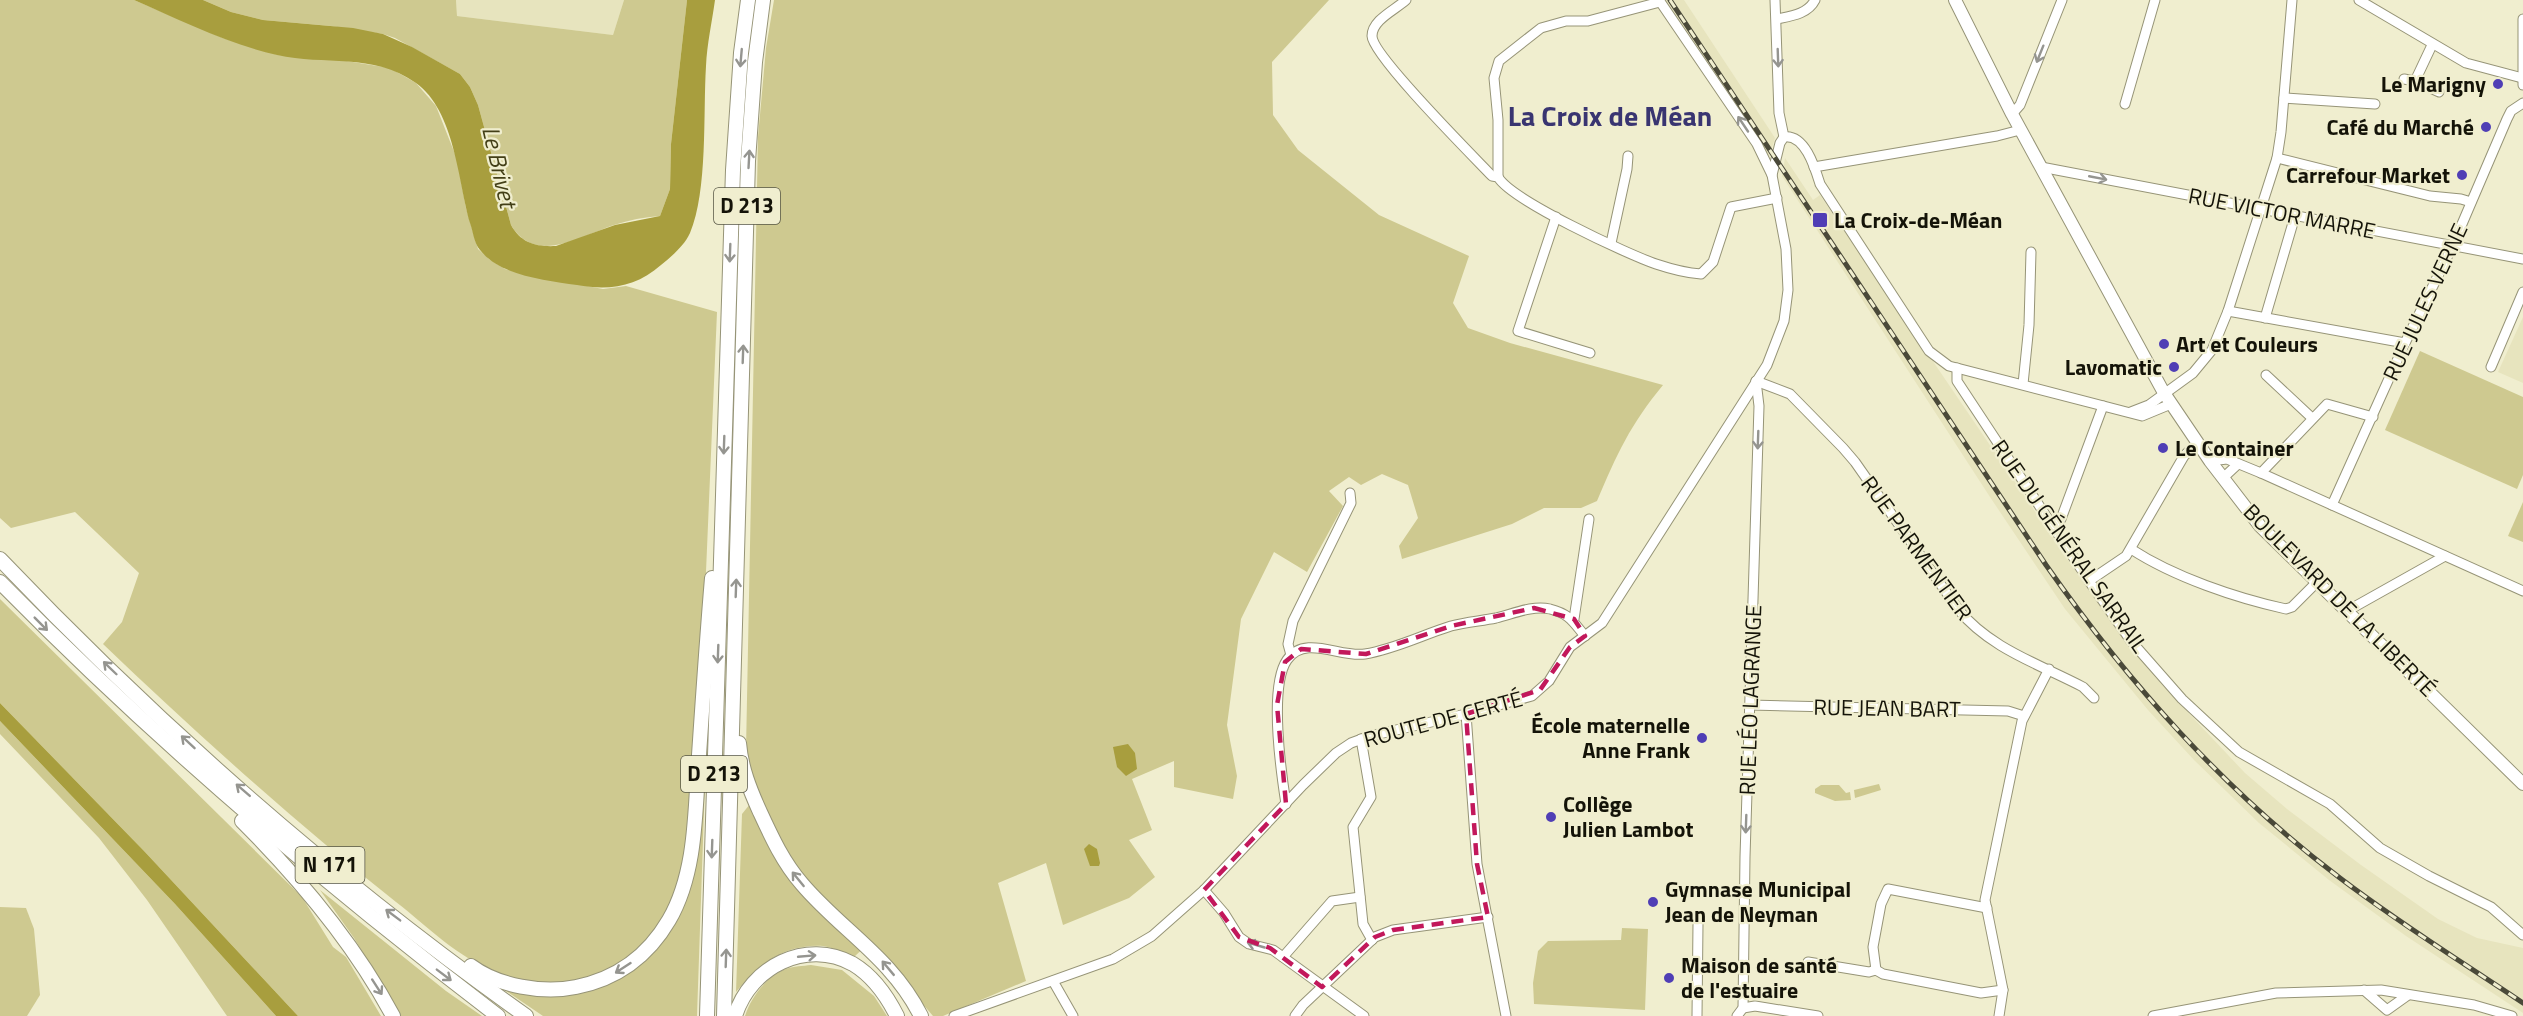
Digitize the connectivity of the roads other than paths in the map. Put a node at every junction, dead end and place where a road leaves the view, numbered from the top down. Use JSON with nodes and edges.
{"nodes":[{"id":1,"x":748,"y":0,"type":"edge"},
{"id":2,"x":763,"y":0,"type":"edge"},
{"id":3,"x":1406,"y":0,"type":"edge"},
{"id":4,"x":1775,"y":0,"type":"edge"},
{"id":5,"x":1815,"y":0,"type":"edge"},
{"id":6,"x":1955,"y":0,"type":"edge"},
{"id":7,"x":2062,"y":0,"type":"edge"},
{"id":8,"x":2155,"y":0,"type":"edge"},
{"id":9,"x":2292,"y":0,"type":"edge"},
{"id":10,"x":2359,"y":0,"type":"edge"},
{"id":11,"x":1658,"y":2,"type":"edge"},
{"id":12,"x":1777,"y":19,"type":"junction"},
{"id":13,"x":2523,"y":19,"type":"edge"},
{"id":14,"x":2432,"y":45,"type":"junction"},
{"id":15,"x":2404,"y":79,"type":"dead end"},
{"id":16,"x":2415,"y":81,"type":"junction"},
{"id":17,"x":2523,"y":81,"type":"edge"},
{"id":18,"x":2439,"y":92,"type":"dead end"},
{"id":19,"x":2284,"y":98,"type":"junction"},
{"id":20,"x":2523,"y":103,"type":"edge"},
{"id":21,"x":2125,"y":104,"type":"dead end"},
{"id":22,"x":2375,"y":104,"type":"dead end"},
{"id":23,"x":2012,"y":114,"type":"junction"},
{"id":24,"x":2020,"y":130,"type":"junction"},
{"id":25,"x":1784,"y":137,"type":"junction"},
{"id":26,"x":1628,"y":156,"type":"dead end"},
{"id":27,"x":2277,"y":158,"type":"junction"},
{"id":28,"x":1814,"y":167,"type":"junction"},
{"id":29,"x":2041,"y":167,"type":"junction"},
{"id":30,"x":1772,"y":175,"type":"junction"},
{"id":31,"x":1498,"y":177,"type":"junction"},
{"id":32,"x":1777,"y":198,"type":"junction"},
{"id":33,"x":2471,"y":202,"type":"junction"},
{"id":34,"x":2259,"y":209,"type":"junction"},
{"id":35,"x":2295,"y":216,"type":"junction"},
{"id":36,"x":1556,"y":217,"type":"junction"},
{"id":37,"x":1611,"y":243,"type":"junction"},
{"id":38,"x":2453,"y":244,"type":"junction"},
{"id":39,"x":2031,"y":252,"type":"dead end"},
{"id":40,"x":2523,"y":258,"type":"edge"},
{"id":41,"x":2523,"y":292,"type":"edge"},
{"id":42,"x":2228,"y":311,"type":"junction"},
{"id":43,"x":2265,"y":318,"type":"junction"},
{"id":44,"x":2405,"y":343,"type":"junction"},
{"id":45,"x":1590,"y":353,"type":"dead end"},
{"id":46,"x":2491,"y":367,"type":"dead end"},
{"id":47,"x":1957,"y":368,"type":"junction"},
{"id":48,"x":2266,"y":375,"type":"dead end"},
{"id":49,"x":1756,"y":381,"type":"junction"},
{"id":50,"x":2023,"y":384,"type":"junction"},
{"id":51,"x":2167,"y":398,"type":"junction"},
{"id":52,"x":2103,"y":406,"type":"junction"},
{"id":53,"x":2373,"y":417,"type":"junction"},
{"id":54,"x":2312,"y":418,"type":"junction"},
{"id":55,"x":2197,"y":443,"type":"junction"},
{"id":56,"x":2210,"y":461,"type":"junction"},
{"id":57,"x":2238,"y":464,"type":"junction"},
{"id":58,"x":2261,"y":473,"type":"junction"},
{"id":59,"x":2223,"y":478,"type":"junction"},
{"id":60,"x":1350,"y":493,"type":"dead end"},
{"id":61,"x":2332,"y":505,"type":"junction"},
{"id":62,"x":1589,"y":519,"type":"dead end"},
{"id":63,"x":2053,"y":526,"type":"junction"},
{"id":64,"x":722,"y":533,"type":"junction"},
{"id":65,"x":2131,"y":549,"type":"junction"},
{"id":66,"x":2445,"y":556,"type":"junction"},
{"id":67,"x":0,"y":559,"type":"edge"},
{"id":68,"x":2088,"y":581,"type":"junction"},
{"id":69,"x":0,"y":582,"type":"edge"},
{"id":70,"x":2317,"y":582,"type":"junction"},
{"id":71,"x":2523,"y":591,"type":"edge"},
{"id":72,"x":2347,"y":611,"type":"junction"},
{"id":73,"x":1574,"y":620,"type":"junction"},
{"id":74,"x":1585,"y":636,"type":"junction"},
{"id":75,"x":1291,"y":655,"type":"junction"},
{"id":76,"x":2049,"y":669,"type":"junction"},
{"id":77,"x":733,"y":688,"type":"junction"},
{"id":78,"x":2094,"y":698,"type":"dead end"},
{"id":79,"x":1750,"y":705,"type":"junction"},
{"id":80,"x":1466,"y":714,"type":"junction"},
{"id":81,"x":2024,"y":716,"type":"junction"},
{"id":82,"x":1361,"y":739,"type":"junction"},
{"id":83,"x":2523,"y":784,"type":"edge"},
{"id":84,"x":1286,"y":804,"type":"junction"},
{"id":85,"x":236,"y":805,"type":"junction"},
{"id":86,"x":1204,"y":890,"type":"junction"},
{"id":87,"x":1360,"y":897,"type":"junction"},
{"id":88,"x":1987,"y":908,"type":"junction"},
{"id":89,"x":1488,"y":917,"type":"junction"},
{"id":90,"x":1698,"y":924,"type":"dead end"},
{"id":91,"x":2523,"y":935,"type":"edge"},
{"id":92,"x":1372,"y":940,"type":"junction"},
{"id":93,"x":439,"y":951,"type":"junction"},
{"id":94,"x":1283,"y":957,"type":"junction"},
{"id":95,"x":1808,"y":962,"type":"dead end"},
{"id":96,"x":1876,"y":970,"type":"junction"},
{"id":97,"x":1053,"y":981,"type":"junction"},
{"id":98,"x":1322,"y":987,"type":"junction"},
{"id":99,"x":2003,"y":990,"type":"junction"},
{"id":100,"x":2364,"y":990,"type":"junction"},
{"id":101,"x":2408,"y":995,"type":"junction"},
{"id":102,"x":1740,"y":1012,"type":"edge"},
{"id":103,"x":2388,"y":1013,"type":"edge"},
{"id":104,"x":2500,"y":1015,"type":"edge"},
{"id":105,"x":393,"y":1016,"type":"edge"},
{"id":106,"x":498,"y":1016,"type":"edge"},
{"id":107,"x":526,"y":1016,"type":"edge"},
{"id":108,"x":707,"y":1016,"type":"edge"},
{"id":109,"x":724,"y":1016,"type":"edge"},
{"id":110,"x":735,"y":1016,"type":"edge"},
{"id":111,"x":897,"y":1016,"type":"edge"},
{"id":112,"x":921,"y":1016,"type":"edge"},
{"id":113,"x":954,"y":1016,"type":"edge"},
{"id":114,"x":1073,"y":1016,"type":"edge"},
{"id":115,"x":1295,"y":1016,"type":"edge"},
{"id":116,"x":1364,"y":1016,"type":"edge"},
{"id":117,"x":1506,"y":1016,"type":"edge"},
{"id":118,"x":1697,"y":1016,"type":"edge"},
{"id":119,"x":1818,"y":1016,"type":"edge"},
{"id":120,"x":1999,"y":1016,"type":"edge"},
{"id":121,"x":2153,"y":1016,"type":"edge"},
{"id":122,"x":2512,"y":1016,"type":"edge"}],
"edges":[{"from":1,"to":64,"type":"highway","number":"D 213","one_way":true},
{"from":77,"to":2,"type":"highway","number":"D 213","one_way":true},
{"from":3,"to":31,"type":"street"},
{"from":4,"to":12,"type":"street"},
{"from":5,"to":12,"type":"street"},
{"from":6,"to":23,"type":"main road","name":"BOULEVARD DE LA LIBERTÉ"},
{"from":7,"to":23,"type":"street","one_way":true},
{"from":8,"to":21,"type":"street"},
{"from":9,"to":19,"type":"street"},
{"from":10,"to":14,"type":"street"},
{"from":30,"to":11,"type":"street","one_way":true},
{"from":11,"to":31,"type":"street"},
{"from":12,"to":25,"type":"street","one_way":true},
{"from":13,"to":17,"type":"street"},
{"from":14,"to":16,"type":"street"},
{"from":14,"to":17,"type":"street"},
{"from":15,"to":16,"type":"street"},
{"from":16,"to":18,"type":"street"},
{"from":19,"to":22,"type":"street"},
{"from":19,"to":27,"type":"street"},
{"from":20,"to":33,"type":"street","name":"RUE JULES VERNE"},
{"from":23,"to":24,"type":"main road","name":"BOULEVARD DE LA LIBERTÉ"},
{"from":24,"to":28,"type":"street"},
{"from":24,"to":29,"type":"main road","name":"BOULEVARD DE LA LIBERTÉ"},
{"from":25,"to":28,"type":"street"},
{"from":25,"to":30,"type":"street"},
{"from":26,"to":37,"type":"street"},
{"from":27,"to":33,"type":"street"},
{"from":27,"to":34,"type":"street"},
{"from":28,"to":47,"type":"street"},
{"from":29,"to":34,"type":"street","name":"RUE VICTOR MARRE","one_way":true},
{"from":29,"to":51,"type":"main road","name":"BOULEVARD DE LA LIBERTÉ"},
{"from":30,"to":32,"type":"street","name":"ROUTE DE CERTÉ"},
{"from":31,"to":36,"type":"street"},
{"from":32,"to":37,"type":"street"},
{"from":32,"to":49,"type":"street","name":"ROUTE DE CERTÉ"},
{"from":33,"to":38,"type":"street","name":"RUE JULES VERNE"},
{"from":34,"to":35,"type":"street","name":"RUE VICTOR MARRE"},
{"from":34,"to":42,"type":"street"},
{"from":35,"to":38,"type":"street","name":"RUE VICTOR MARRE"},
{"from":35,"to":43,"type":"street"},
{"from":36,"to":37,"type":"street"},
{"from":36,"to":45,"type":"street"},
{"from":38,"to":40,"type":"street","name":"RUE VICTOR MARRE"},
{"from":38,"to":44,"type":"street","name":"RUE JULES VERNE"},
{"from":39,"to":50,"type":"street"},
{"from":41,"to":46,"type":"street"},
{"from":42,"to":43,"type":"street"},
{"from":42,"to":51,"type":"street"},
{"from":43,"to":44,"type":"street"},
{"from":44,"to":53,"type":"street","name":"RUE JULES VERNE"},
{"from":47,"to":50,"type":"street"},
{"from":47,"to":63,"type":"street","name":"RUE DU GÉNÉRAL SARRAIL"},
{"from":48,"to":54,"type":"street"},
{"from":49,"to":74,"type":"street","name":"ROUTE DE CERTÉ"},
{"from":49,"to":76,"type":"street","name":"RUE PARMENTIER"},
{"from":49,"to":79,"type":"street","name":"RUE LÉO LAGRANGE","one_way":true},
{"from":50,"to":52,"type":"street"},
{"from":51,"to":52,"type":"street"},
{"from":51,"to":55,"type":"main road","name":"BOULEVARD DE LA LIBERTÉ"},
{"from":52,"to":63,"type":"street"},
{"from":53,"to":54,"type":"street"},
{"from":53,"to":61,"type":"street","name":"RUE JULES VERNE"},
{"from":54,"to":58,"type":"street"},
{"from":55,"to":56,"type":"main road","name":"BOULEVARD DE LA LIBERTÉ"},
{"from":55,"to":65,"type":"street"},
{"from":56,"to":57,"type":"street"},
{"from":56,"to":59,"type":"main road","name":"BOULEVARD DE LA LIBERTÉ"},
{"from":57,"to":58,"type":"street"},
{"from":57,"to":59,"type":"street"},
{"from":58,"to":61,"type":"street"},
{"from":59,"to":70,"type":"main road","name":"BOULEVARD DE LA LIBERTÉ"},
{"from":60,"to":75,"type":"street"},
{"from":61,"to":66,"type":"street"},
{"from":62,"to":73,"type":"street"},
{"from":63,"to":68,"type":"street","name":"RUE DU GÉNÉRAL SARRAIL"},
{"from":64,"to":93,"type":"highway","one_way":true},
{"from":64,"to":108,"type":"highway","number":"D 213","one_way":true},
{"from":65,"to":68,"type":"street"},
{"from":65,"to":70,"type":"street"},
{"from":66,"to":71,"type":"street"},
{"from":66,"to":72,"type":"street"},
{"from":93,"to":67,"type":"highway","number":"N 171","one_way":true},
{"from":68,"to":91,"type":"street","name":"RUE DU GÉNÉRAL SARRAIL"},
{"from":69,"to":85,"type":"highway","number":"N 171","one_way":true},
{"from":70,"to":72,"type":"main road","name":"BOULEVARD DE LA LIBERTÉ"},
{"from":72,"to":83,"type":"main road","name":"BOULEVARD DE LA LIBERTÉ"},
{"from":73,"to":74,"type":"street"},
{"from":73,"to":75,"type":"street"},
{"from":74,"to":80,"type":"street","name":"ROUTE DE CERTÉ"},
{"from":75,"to":84,"type":"street"},
{"from":76,"to":78,"type":"street","name":"RUE PARMENTIER"},
{"from":76,"to":81,"type":"street"},
{"from":109,"to":77,"type":"highway","number":"D 213","one_way":true},
{"from":112,"to":77,"type":"highway","one_way":true},
{"from":79,"to":81,"type":"street","name":"RUE JEAN BART"},
{"from":79,"to":102,"type":"street","name":"RUE LÉO LAGRANGE","one_way":true},
{"from":80,"to":82,"type":"street","name":"ROUTE DE CERTÉ"},
{"from":80,"to":89,"type":"street"},
{"from":81,"to":88,"type":"street"},
{"from":82,"to":84,"type":"street","name":"ROUTE DE CERTÉ"},
{"from":82,"to":87,"type":"street"},
{"from":84,"to":86,"type":"street","name":"ROUTE DE CERTÉ"},
{"from":85,"to":105,"type":"highway","one_way":true},
{"from":85,"to":106,"type":"highway","number":"N 171","one_way":true},
{"from":94,"to":86,"type":"street","one_way":true},
{"from":86,"to":97,"type":"street","name":"ROUTE DE CERTÉ"},
{"from":87,"to":92,"type":"street"},
{"from":87,"to":94,"type":"street"},
{"from":88,"to":96,"type":"street"},
{"from":88,"to":99,"type":"street"},
{"from":89,"to":92,"type":"street"},
{"from":89,"to":117,"type":"street"},
{"from":90,"to":118,"type":"street"},
{"from":92,"to":98,"type":"street"},
{"from":93,"to":107,"type":"highway","number":"N 171"},
{"from":94,"to":98,"type":"street"},
{"from":95,"to":96,"type":"street"},
{"from":96,"to":99,"type":"street"},
{"from":97,"to":113,"type":"street","name":"ROUTE DE CERTÉ"},
{"from":97,"to":114,"type":"street"},
{"from":98,"to":115,"type":"street"},
{"from":98,"to":116,"type":"street"},
{"from":99,"to":120,"type":"street"},
{"from":100,"to":101,"type":"street"},
{"from":100,"to":103,"type":"street"},
{"from":100,"to":121,"type":"street"},
{"from":101,"to":103,"type":"street"},
{"from":101,"to":104,"type":"street"},
{"from":102,"to":119,"type":"street"},
{"from":104,"to":122,"type":"street"},
{"from":110,"to":111,"type":"highway","one_way":true}]}
